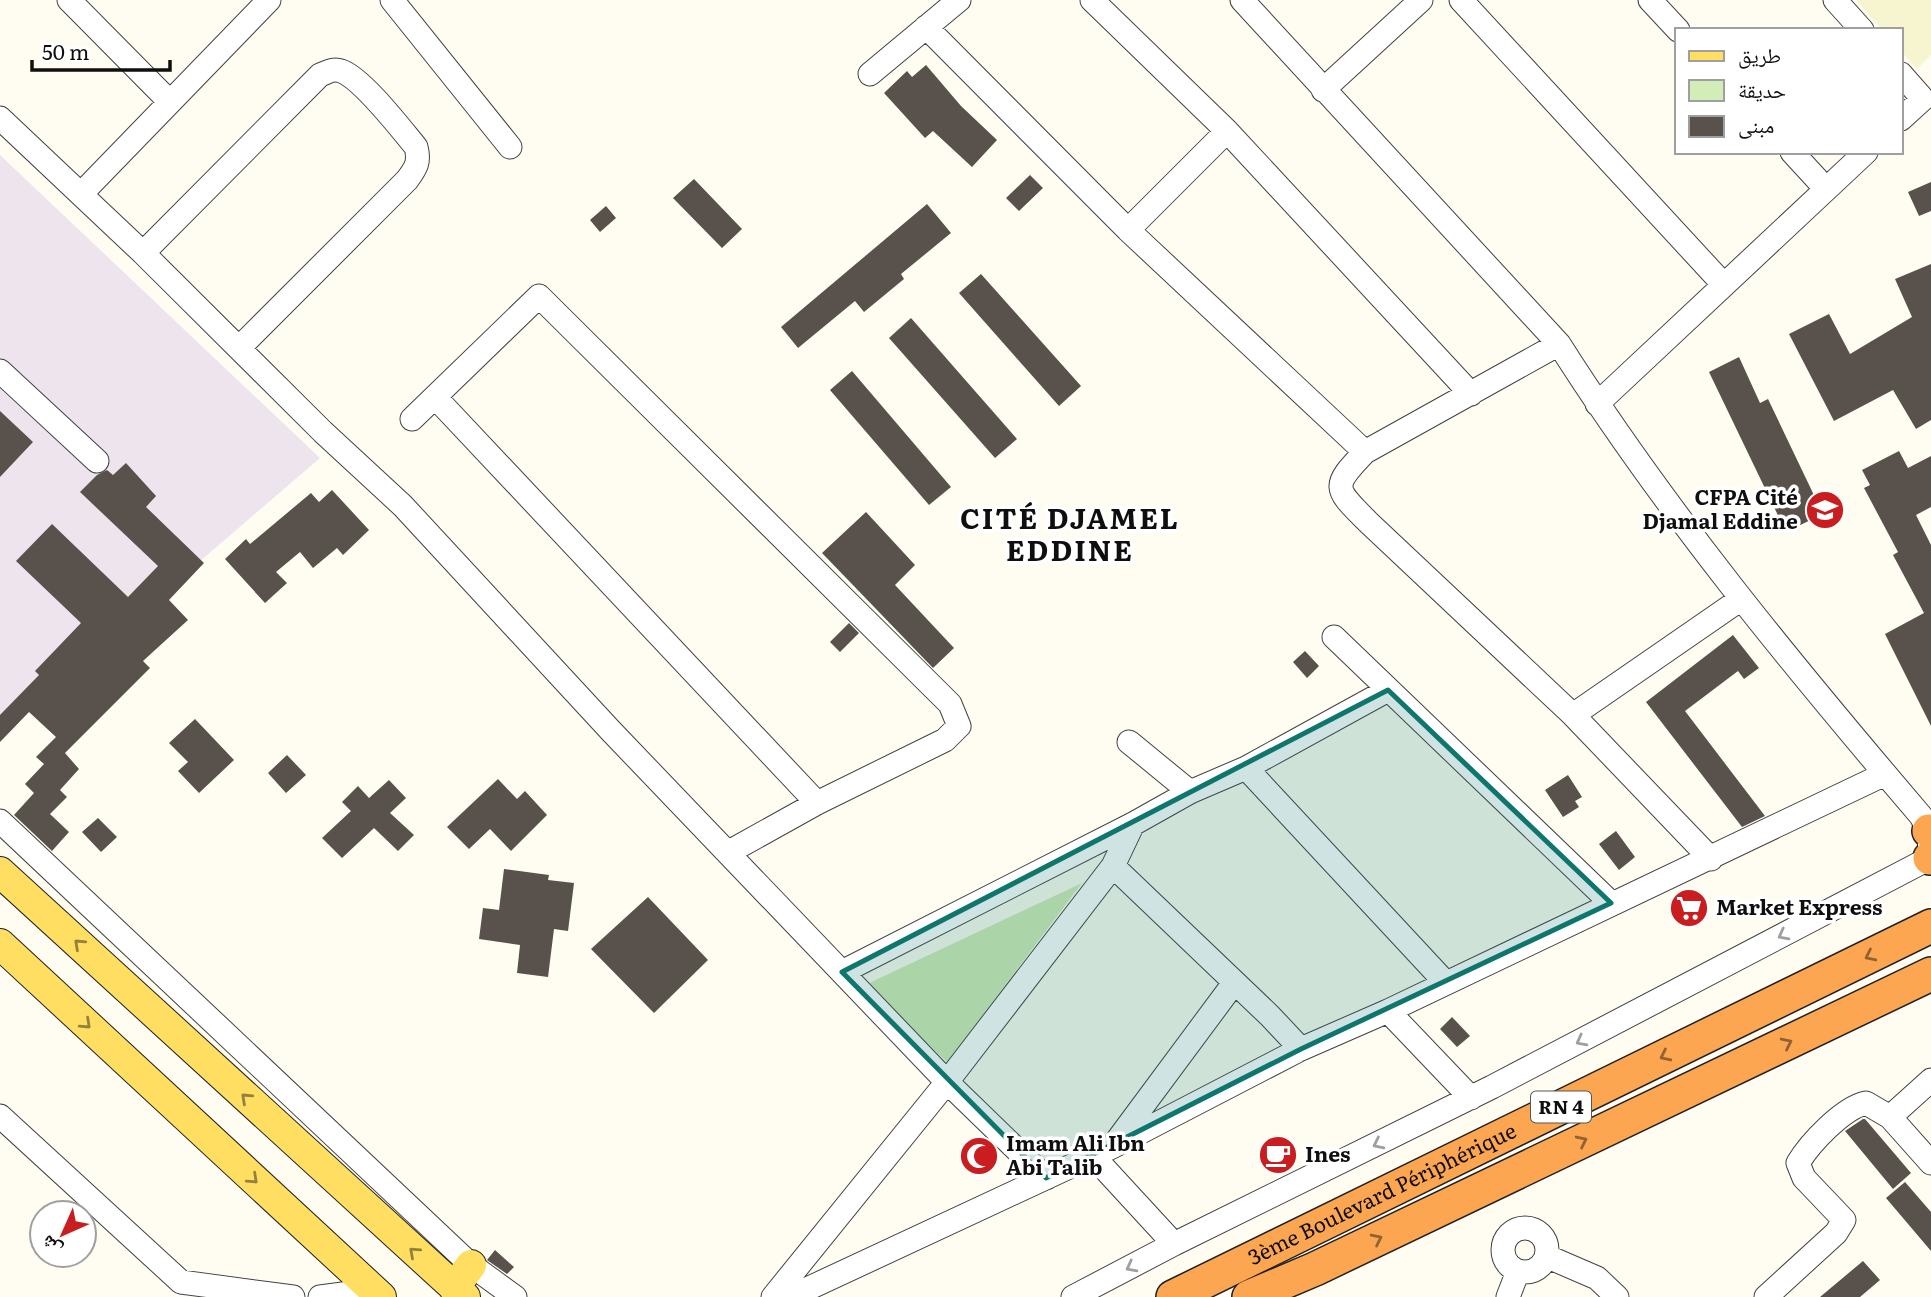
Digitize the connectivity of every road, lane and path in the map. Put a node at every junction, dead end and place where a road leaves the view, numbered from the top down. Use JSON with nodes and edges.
{"nodes":[{"id":1,"x":270,"y":0,"type":"edge"},
{"id":2,"x":392,"y":0,"type":"edge"},
{"id":3,"x":959,"y":0,"type":"edge"},
{"id":4,"x":1092,"y":0,"type":"edge"},
{"id":5,"x":1242,"y":0,"type":"edge"},
{"id":6,"x":1421,"y":0,"type":"edge"},
{"id":7,"x":1461,"y":0,"type":"edge"},
{"id":8,"x":1650,"y":0,"type":"edge"},
{"id":9,"x":1835,"y":0,"type":"edge"},
{"id":10,"x":83,"y":5,"type":"edge"},
{"id":11,"x":926,"y":27,"type":"junction"},
{"id":12,"x":1676,"y":28,"type":"edge"},
{"id":13,"x":1860,"y":28,"type":"edge"},
{"id":14,"x":870,"y":74,"type":"dead end"},
{"id":15,"x":1903,"y":76,"type":"edge"},
{"id":16,"x":1323,"y":90,"type":"junction"},
{"id":17,"x":170,"y":102,"type":"junction"},
{"id":18,"x":1903,"y":117,"type":"edge"},
{"id":19,"x":0,"y":118,"type":"edge"},
{"id":20,"x":1227,"y":131,"type":"junction"},
{"id":21,"x":510,"y":147,"type":"dead end"},
{"id":22,"x":1794,"y":154,"type":"edge"},
{"id":23,"x":1864,"y":154,"type":"edge"},
{"id":24,"x":1826,"y":189,"type":"junction"},
{"id":25,"x":80,"y":194,"type":"junction"},
{"id":26,"x":1128,"y":230,"type":"junction"},
{"id":27,"x":143,"y":253,"type":"junction"},
{"id":28,"x":1724,"y":285,"type":"junction"},
{"id":29,"x":1559,"y":344,"type":"junction"},
{"id":30,"x":239,"y":348,"type":"junction"},
{"id":31,"x":0,"y":371,"type":"edge"},
{"id":32,"x":1471,"y":394,"type":"junction"},
{"id":33,"x":435,"y":397,"type":"junction"},
{"id":34,"x":1597,"y":404,"type":"junction"},
{"id":35,"x":412,"y":419,"type":"dead end"},
{"id":36,"x":1365,"y":452,"type":"junction"},
{"id":37,"x":97,"y":461,"type":"dead end"},
{"id":38,"x":1741,"y":599,"type":"junction"},
{"id":39,"x":1334,"y":637,"type":"dead end"},
{"id":40,"x":1388,"y":690,"type":"junction"},
{"id":41,"x":1573,"y":715,"type":"junction"},
{"id":42,"x":1129,"y":742,"type":"dead end"},
{"id":43,"x":1246,"y":768,"type":"junction"},
{"id":44,"x":1885,"y":774,"type":"junction"},
{"id":45,"x":1190,"y":792,"type":"junction"},
{"id":46,"x":817,"y":803,"type":"junction"},
{"id":47,"x":0,"y":821,"type":"edge"},
{"id":48,"x":1133,"y":824,"type":"junction"},
{"id":49,"x":1929,"y":835,"type":"edge"},
{"id":50,"x":729,"y":852,"type":"junction"},
{"id":51,"x":1711,"y":859,"type":"junction"},
{"id":52,"x":1113,"y":866,"type":"junction"},
{"id":53,"x":0,"y":872,"type":"edge"},
{"id":54,"x":1611,"y":903,"type":"junction"},
{"id":55,"x":1931,"y":926,"type":"edge"},
{"id":56,"x":0,"y":944,"type":"edge"},
{"id":57,"x":842,"y":971,"type":"junction"},
{"id":58,"x":1931,"y":974,"type":"edge"},
{"id":59,"x":1445,"y":982,"type":"junction"},
{"id":60,"x":1234,"y":983,"type":"junction"},
{"id":61,"x":1388,"y":1011,"type":"junction"},
{"id":62,"x":1300,"y":1049,"type":"junction"},
{"id":63,"x":1931,"y":1080,"type":"edge"},
{"id":64,"x":947,"y":1082,"type":"junction"},
{"id":65,"x":1471,"y":1098,"type":"junction"},
{"id":66,"x":0,"y":1116,"type":"edge"},
{"id":67,"x":1890,"y":1117,"type":"junction"},
{"id":68,"x":1103,"y":1152,"type":"junction"},
{"id":69,"x":1931,"y":1163,"type":"edge"},
{"id":70,"x":1046,"y":1178,"type":"junction"},
{"id":71,"x":1174,"y":1244,"type":"junction"},
{"id":72,"x":1546,"y":1256,"type":"junction"},
{"id":73,"x":1315,"y":1269,"type":"junction"},
{"id":74,"x":1518,"y":1271,"type":"junction"},
{"id":75,"x":463,"y":1283,"type":"edge"},
{"id":76,"x":176,"y":1289,"type":"edge"},
{"id":77,"x":1182,"y":1292,"type":"edge"},
{"id":78,"x":377,"y":1293,"type":"edge"},
{"id":79,"x":293,"y":1297,"type":"edge"},
{"id":80,"x":320,"y":1297,"type":"edge"},
{"id":81,"x":515,"y":1297,"type":"edge"},
{"id":82,"x":773,"y":1297,"type":"edge"},
{"id":83,"x":790,"y":1297,"type":"edge"},
{"id":84,"x":1073,"y":1297,"type":"edge"},
{"id":85,"x":1151,"y":1297,"type":"edge"},
{"id":86,"x":1249,"y":1297,"type":"edge"},
{"id":87,"x":1262,"y":1297,"type":"edge"},
{"id":88,"x":1508,"y":1297,"type":"edge"},
{"id":89,"x":1617,"y":1297,"type":"edge"},
{"id":90,"x":1766,"y":1297,"type":"edge"}],
"edges":[{"from":1,"to":17,"type":"street"},
{"from":2,"to":21,"type":"street"},
{"from":3,"to":11,"type":"street"},
{"from":4,"to":20,"type":"street"},
{"from":5,"to":16,"type":"street"},
{"from":6,"to":16,"type":"street"},
{"from":7,"to":28,"type":"street"},
{"from":8,"to":12,"type":"street"},
{"from":9,"to":13,"type":"street"},
{"from":10,"to":17,"type":"street"},
{"from":11,"to":14,"type":"street"},
{"from":11,"to":26,"type":"street"},
{"from":15,"to":18,"type":"street"},
{"from":16,"to":29,"type":"street"},
{"from":17,"to":25,"type":"street"},
{"from":19,"to":25,"type":"street"},
{"from":20,"to":26,"type":"street"},
{"from":20,"to":32,"type":"street"},
{"from":22,"to":24,"type":"street"},
{"from":23,"to":24,"type":"street"},
{"from":24,"to":28,"type":"street"},
{"from":25,"to":27,"type":"street"},
{"from":26,"to":36,"type":"street"},
{"from":27,"to":30,"type":"street"},
{"from":27,"to":30,"type":"street"},
{"from":28,"to":34,"type":"street"},
{"from":29,"to":32,"type":"street"},
{"from":29,"to":34,"type":"street"},
{"from":30,"to":50,"type":"street"},
{"from":31,"to":37,"type":"street"},
{"from":32,"to":36,"type":"street"},
{"from":33,"to":35,"type":"street"},
{"from":33,"to":46,"type":"street"},
{"from":33,"to":46,"type":"street"},
{"from":34,"to":38,"type":"street"},
{"from":36,"to":41,"type":"street"},
{"from":38,"to":41,"type":"street"},
{"from":38,"to":44,"type":"street"},
{"from":39,"to":40,"type":"street"},
{"from":40,"to":43,"type":"street"},
{"from":40,"to":54,"type":"street"},
{"from":41,"to":51,"type":"street"},
{"from":42,"to":45,"type":"street"},
{"from":43,"to":45,"type":"street"},
{"from":43,"to":59,"type":"street"},
{"from":44,"to":49,"type":"street"},
{"from":44,"to":51,"type":"street"},
{"from":45,"to":48,"type":"street"},
{"from":46,"to":50,"type":"street"},
{"from":47,"to":75,"type":"street"},
{"from":48,"to":52,"type":"street"},
{"from":48,"to":57,"type":"street"},
{"from":49,"to":65,"type":"street","one_way":true},
{"from":50,"to":57,"type":"street"},
{"from":51,"to":54,"type":"street"},
{"from":52,"to":60,"type":"street"},
{"from":52,"to":64,"type":"street"},
{"from":75,"to":53,"type":"main road","one_way":true},
{"from":54,"to":59,"type":"street"},
{"from":55,"to":77,"type":"highway","name":"3ème Boulevard Périphérique","number":"RN 4","one_way":true},
{"from":56,"to":78,"type":"main road","one_way":true},
{"from":57,"to":64,"type":"street"},
{"from":73,"to":58,"type":"highway","name":"3ème Boulevard Périphérique","number":"RN 4","one_way":true},
{"from":59,"to":61,"type":"street"},
{"from":60,"to":62,"type":"street"},
{"from":60,"to":68,"type":"street"},
{"from":61,"to":62,"type":"street"},
{"from":61,"to":65,"type":"street"},
{"from":62,"to":68,"type":"street"},
{"from":63,"to":67,"type":"street"},
{"from":64,"to":70,"type":"street"},
{"from":64,"to":82,"type":"street"},
{"from":65,"to":71,"type":"street","one_way":true},
{"from":66,"to":76,"type":"street"},
{"from":67,"to":69,"type":"street"},
{"from":67,"to":90,"type":"street"},
{"from":68,"to":70,"type":"street"},
{"from":68,"to":71,"type":"street"},
{"from":70,"to":83,"type":"street"},
{"from":71,"to":84,"type":"street","one_way":true},
{"from":72,"to":74,"type":"street"},
{"from":72,"to":74,"type":"street"},
{"from":72,"to":89,"type":"street"},
{"from":73,"to":86,"type":"highway","name":"3ème Boulevard Périphérique","number":"RN 4"},
{"from":73,"to":87,"type":"highway","number":"RN 4"},
{"from":74,"to":88,"type":"street"},
{"from":75,"to":81,"type":"street"},
{"from":76,"to":79,"type":"street"},
{"from":77,"to":85,"type":"highway","number":"RN 4"},
{"from":78,"to":80,"type":"street"}]}
